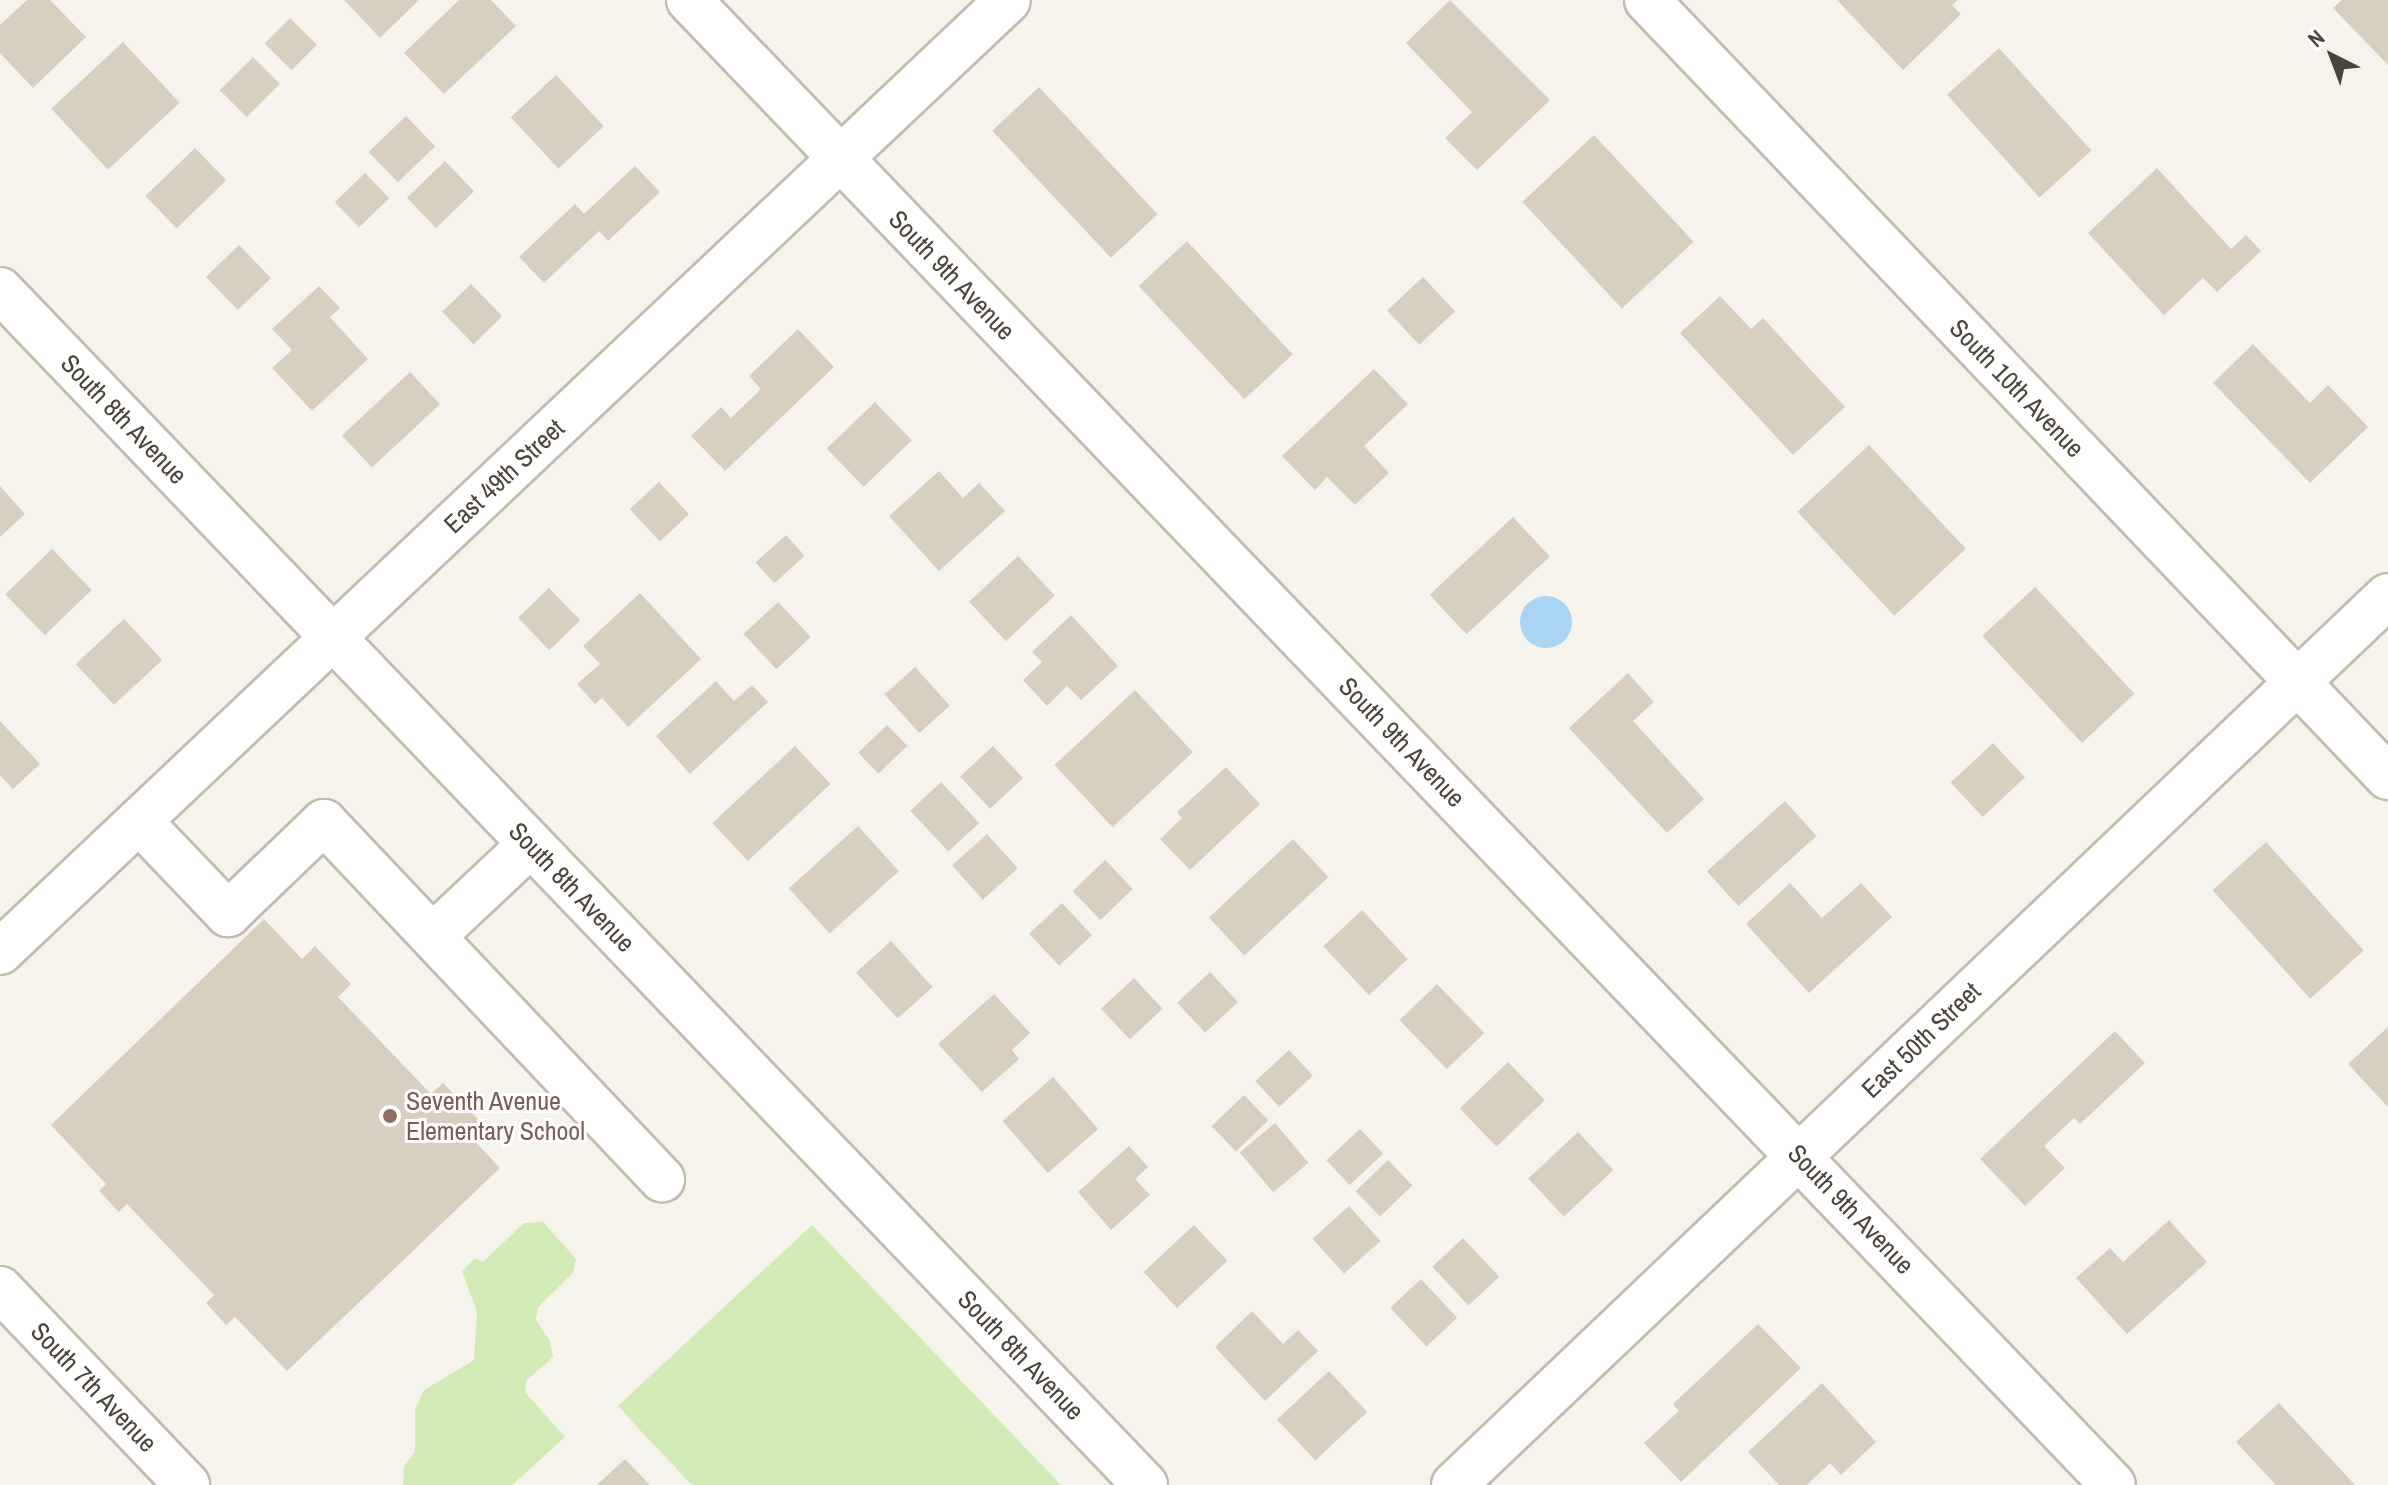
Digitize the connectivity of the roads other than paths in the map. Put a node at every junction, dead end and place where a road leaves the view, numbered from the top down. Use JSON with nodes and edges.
{"nodes":[{"id":1,"x":689,"y":0,"type":"edge"},
{"id":2,"x":1008,"y":0,"type":"edge"},
{"id":3,"x":1647,"y":0,"type":"edge"},
{"id":4,"x":840,"y":158,"type":"junction"},
{"id":5,"x":0,"y":290,"type":"edge"},
{"id":6,"x":2388,"y":596,"type":"edge"},
{"id":7,"x":333,"y":637,"type":"junction"},
{"id":8,"x":2297,"y":682,"type":"junction"},
{"id":9,"x":2388,"y":777,"type":"edge"},
{"id":10,"x":139,"y":821,"type":"junction"},
{"id":11,"x":531,"y":844,"type":"junction"},
{"id":12,"x":433,"y":936,"type":"junction"},
{"id":13,"x":0,"y":952,"type":"edge"},
{"id":14,"x":1800,"y":1155,"type":"junction"},
{"id":15,"x":662,"y":1180,"type":"dead end"},
{"id":16,"x":0,"y":1289,"type":"edge"},
{"id":17,"x":187,"y":1485,"type":"edge"},
{"id":18,"x":1145,"y":1485,"type":"edge"},
{"id":19,"x":1454,"y":1485,"type":"edge"},
{"id":20,"x":2113,"y":1485,"type":"edge"}],
"edges":[{"from":1,"to":4,"type":"street","name":"South 9th Avenue"},
{"from":2,"to":4,"type":"street","name":"East 49th Street"},
{"from":3,"to":8,"type":"street","name":"South 10th Avenue"},
{"from":4,"to":7,"type":"street","name":"East 49th Street"},
{"from":4,"to":14,"type":"street","name":"South 9th Avenue"},
{"from":5,"to":7,"type":"street","name":"South 8th Avenue"},
{"from":6,"to":8,"type":"street","name":"East 50th Street"},
{"from":7,"to":10,"type":"street","name":"East 49th Street"},
{"from":7,"to":11,"type":"street","name":"South 8th Avenue"},
{"from":8,"to":9,"type":"street","name":"South 10th Avenue"},
{"from":8,"to":14,"type":"street","name":"East 50th Street"},
{"from":10,"to":12,"type":"street"},
{"from":10,"to":13,"type":"street","name":"East 49th Street"},
{"from":11,"to":12,"type":"street"},
{"from":11,"to":18,"type":"street","name":"South 8th Avenue"},
{"from":12,"to":15,"type":"street"},
{"from":14,"to":19,"type":"street","name":"East 50th Street"},
{"from":14,"to":20,"type":"street","name":"South 9th Avenue"},
{"from":16,"to":17,"type":"street","name":"South 7th Avenue"}]}
